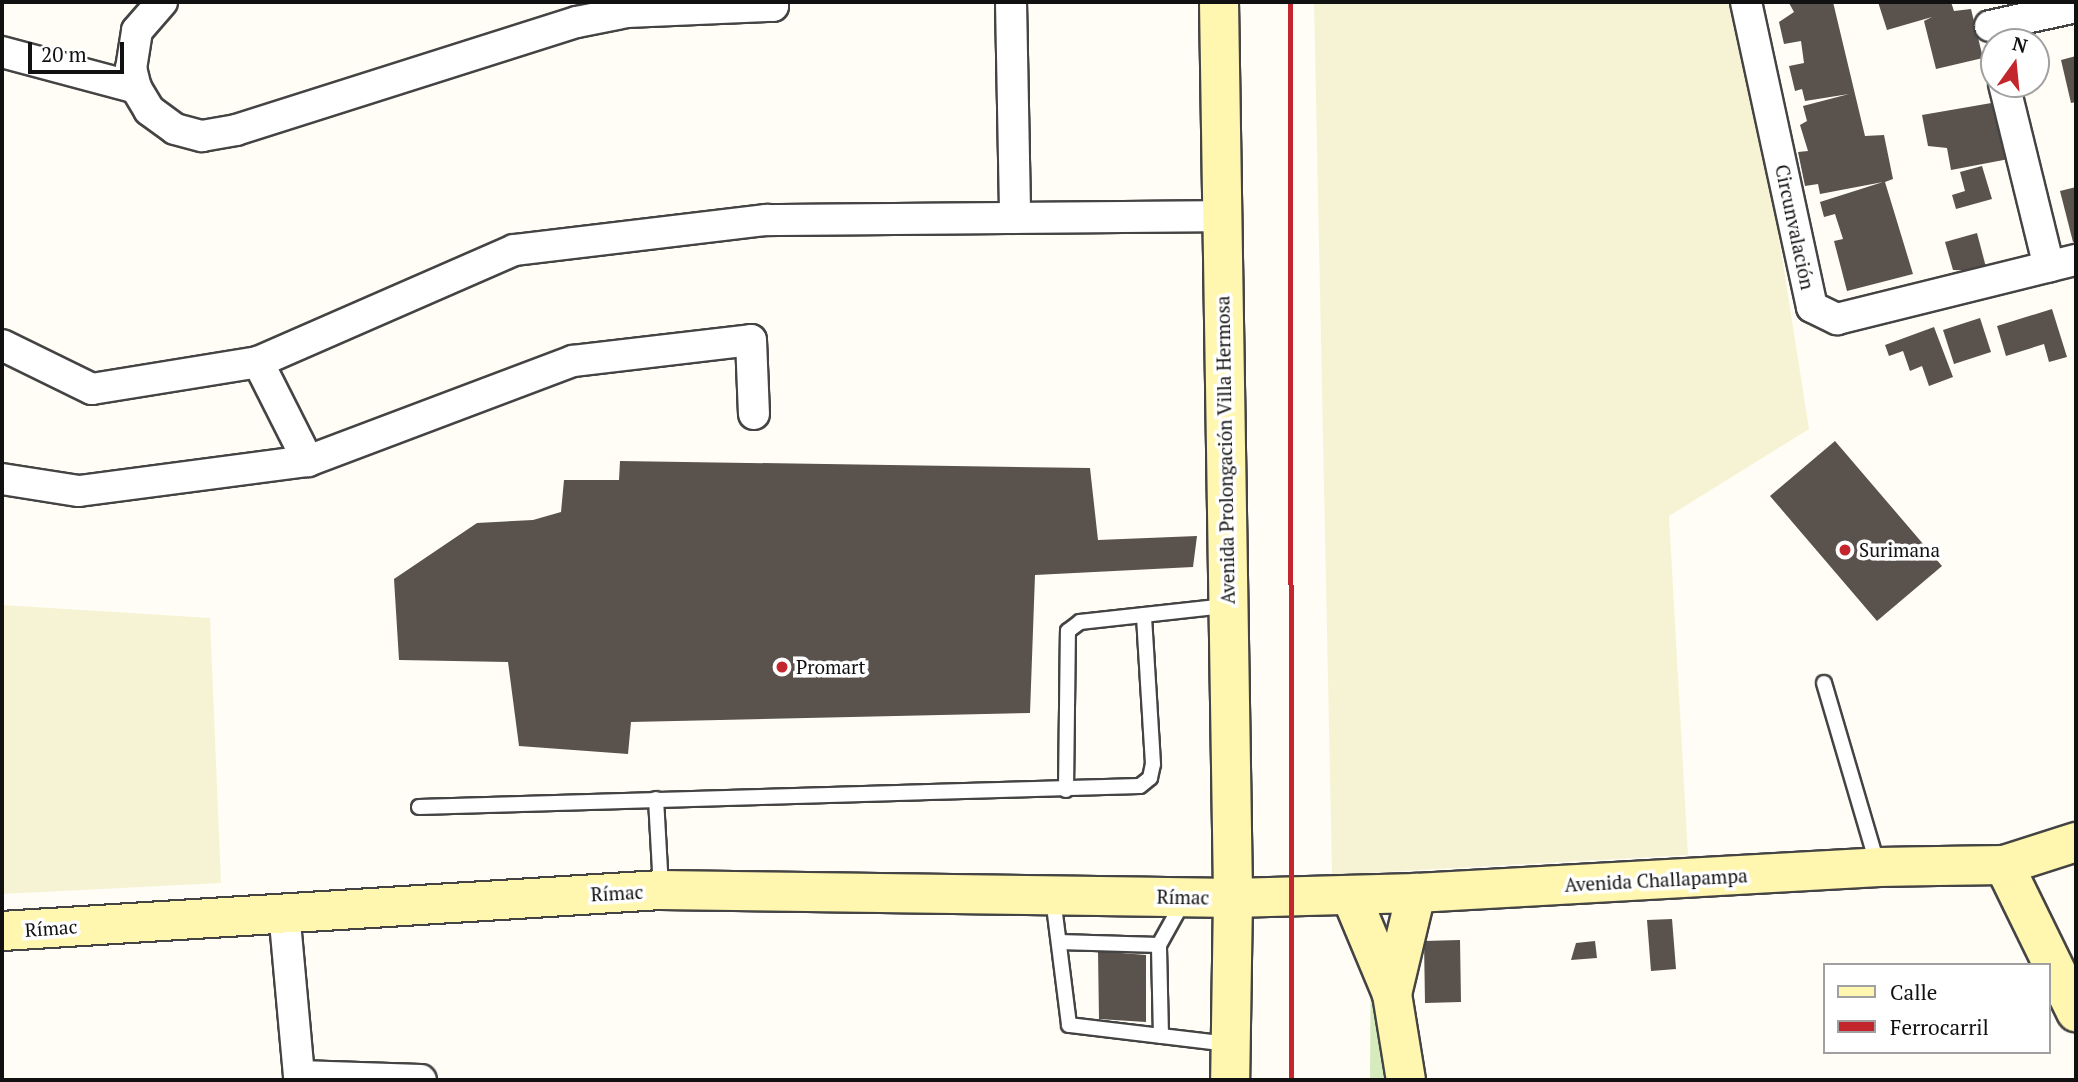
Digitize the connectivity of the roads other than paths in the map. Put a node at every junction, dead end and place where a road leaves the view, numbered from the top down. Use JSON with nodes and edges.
{"nodes":[{"id":1,"x":162,"y":2,"type":"edge"},
{"id":2,"x":773,"y":2,"type":"edge"},
{"id":3,"x":1011,"y":2,"type":"edge"},
{"id":4,"x":1219,"y":2,"type":"edge"},
{"id":5,"x":1746,"y":2,"type":"edge"},
{"id":6,"x":2076,"y":8,"type":"edge"},
{"id":7,"x":2038,"y":9,"type":"edge"},
{"id":8,"x":1990,"y":23,"type":"edge"},
{"id":9,"x":2,"y":52,"type":"edge"},
{"id":10,"x":136,"y":88,"type":"junction"},
{"id":11,"x":2009,"y":98,"type":"edge"},
{"id":12,"x":1222,"y":216,"type":"junction"},
{"id":13,"x":1015,"y":218,"type":"junction"},
{"id":14,"x":2063,"y":263,"type":"edge"},
{"id":15,"x":2,"y":345,"type":"edge"},
{"id":16,"x":258,"y":362,"type":"junction"},
{"id":17,"x":754,"y":414,"type":"dead end"},
{"id":18,"x":307,"y":461,"type":"junction"},
{"id":19,"x":2,"y":479,"type":"edge"},
{"id":20,"x":1228,"y":606,"type":"junction"},
{"id":21,"x":1143,"y":615,"type":"junction"},
{"id":22,"x":1824,"y":683,"type":"dead end"},
{"id":23,"x":1066,"y":790,"type":"junction"},
{"id":24,"x":656,"y":799,"type":"junction"},
{"id":25,"x":419,"y":807,"type":"dead end"},
{"id":26,"x":2076,"y":842,"type":"edge"},
{"id":27,"x":2004,"y":865,"type":"junction"},
{"id":28,"x":1879,"y":867,"type":"junction"},
{"id":29,"x":661,"y":890,"type":"junction"},
{"id":30,"x":1416,"y":893,"type":"junction"},
{"id":31,"x":1053,"y":895,"type":"junction"},
{"id":32,"x":1351,"y":896,"type":"junction"},
{"id":33,"x":1186,"y":897,"type":"junction"},
{"id":34,"x":1233,"y":898,"type":"junction"},
{"id":35,"x":284,"y":911,"type":"junction"},
{"id":36,"x":2,"y":931,"type":"edge"},
{"id":37,"x":1059,"y":942,"type":"junction"},
{"id":38,"x":1159,"y":944,"type":"junction"},
{"id":39,"x":1392,"y":994,"type":"junction"},
{"id":40,"x":2076,"y":1012,"type":"edge"},
{"id":41,"x":1161,"y":1036,"type":"junction"},
{"id":42,"x":1229,"y":1062,"type":"edge"},
{"id":43,"x":421,"y":1080,"type":"edge"},
{"id":44,"x":1406,"y":1080,"type":"edge"}],
"edges":[{"from":1,"to":10,"type":"street"},
{"from":2,"to":10,"type":"street"},
{"from":3,"to":13,"type":"street"},
{"from":4,"to":12,"type":"street","name":"Avenida Prolongación Villa Hermosa"},
{"from":5,"to":14,"type":"street","name":"Circunvalación"},
{"from":6,"to":7,"type":"street"},
{"from":7,"to":8,"type":"street"},
{"from":9,"to":10,"type":"street"},
{"from":11,"to":14,"type":"street"},
{"from":12,"to":13,"type":"street"},
{"from":12,"to":20,"type":"street","name":"Avenida Prolongación Villa Hermosa"},
{"from":13,"to":16,"type":"street"},
{"from":15,"to":16,"type":"street"},
{"from":16,"to":18,"type":"street"},
{"from":17,"to":18,"type":"street"},
{"from":18,"to":19,"type":"street"},
{"from":20,"to":21,"type":"lane"},
{"from":20,"to":34,"type":"street","name":"Avenida Prolongación Villa Hermosa"},
{"from":21,"to":23,"type":"lane"},
{"from":21,"to":23,"type":"lane"},
{"from":22,"to":28,"type":"lane"},
{"from":23,"to":24,"type":"lane"},
{"from":24,"to":25,"type":"lane"},
{"from":24,"to":29,"type":"lane"},
{"from":26,"to":27,"type":"street","name":"Avenida Challapampa"},
{"from":27,"to":28,"type":"street","name":"Avenida Challapampa"},
{"from":27,"to":40,"type":"street"},
{"from":28,"to":30,"type":"street","name":"Avenida Challapampa"},
{"from":29,"to":31,"type":"street","name":"Rímac"},
{"from":29,"to":35,"type":"street","name":"Rímac"},
{"from":30,"to":32,"type":"street","name":"Avenida Challapampa"},
{"from":30,"to":39,"type":"street"},
{"from":31,"to":33,"type":"street","name":"Rímac"},
{"from":31,"to":37,"type":"lane"},
{"from":32,"to":34,"type":"street","name":"Avenida Challapampa"},
{"from":32,"to":39,"type":"street"},
{"from":33,"to":34,"type":"street","name":"Rímac"},
{"from":33,"to":38,"type":"lane"},
{"from":34,"to":42,"type":"street","name":"Avenida Prolongación Villa Hermosa"},
{"from":35,"to":36,"type":"street","name":"Rímac"},
{"from":35,"to":43,"type":"street"},
{"from":37,"to":38,"type":"lane"},
{"from":37,"to":41,"type":"lane"},
{"from":38,"to":41,"type":"lane"},
{"from":39,"to":44,"type":"street"},
{"from":41,"to":42,"type":"lane"}]}
